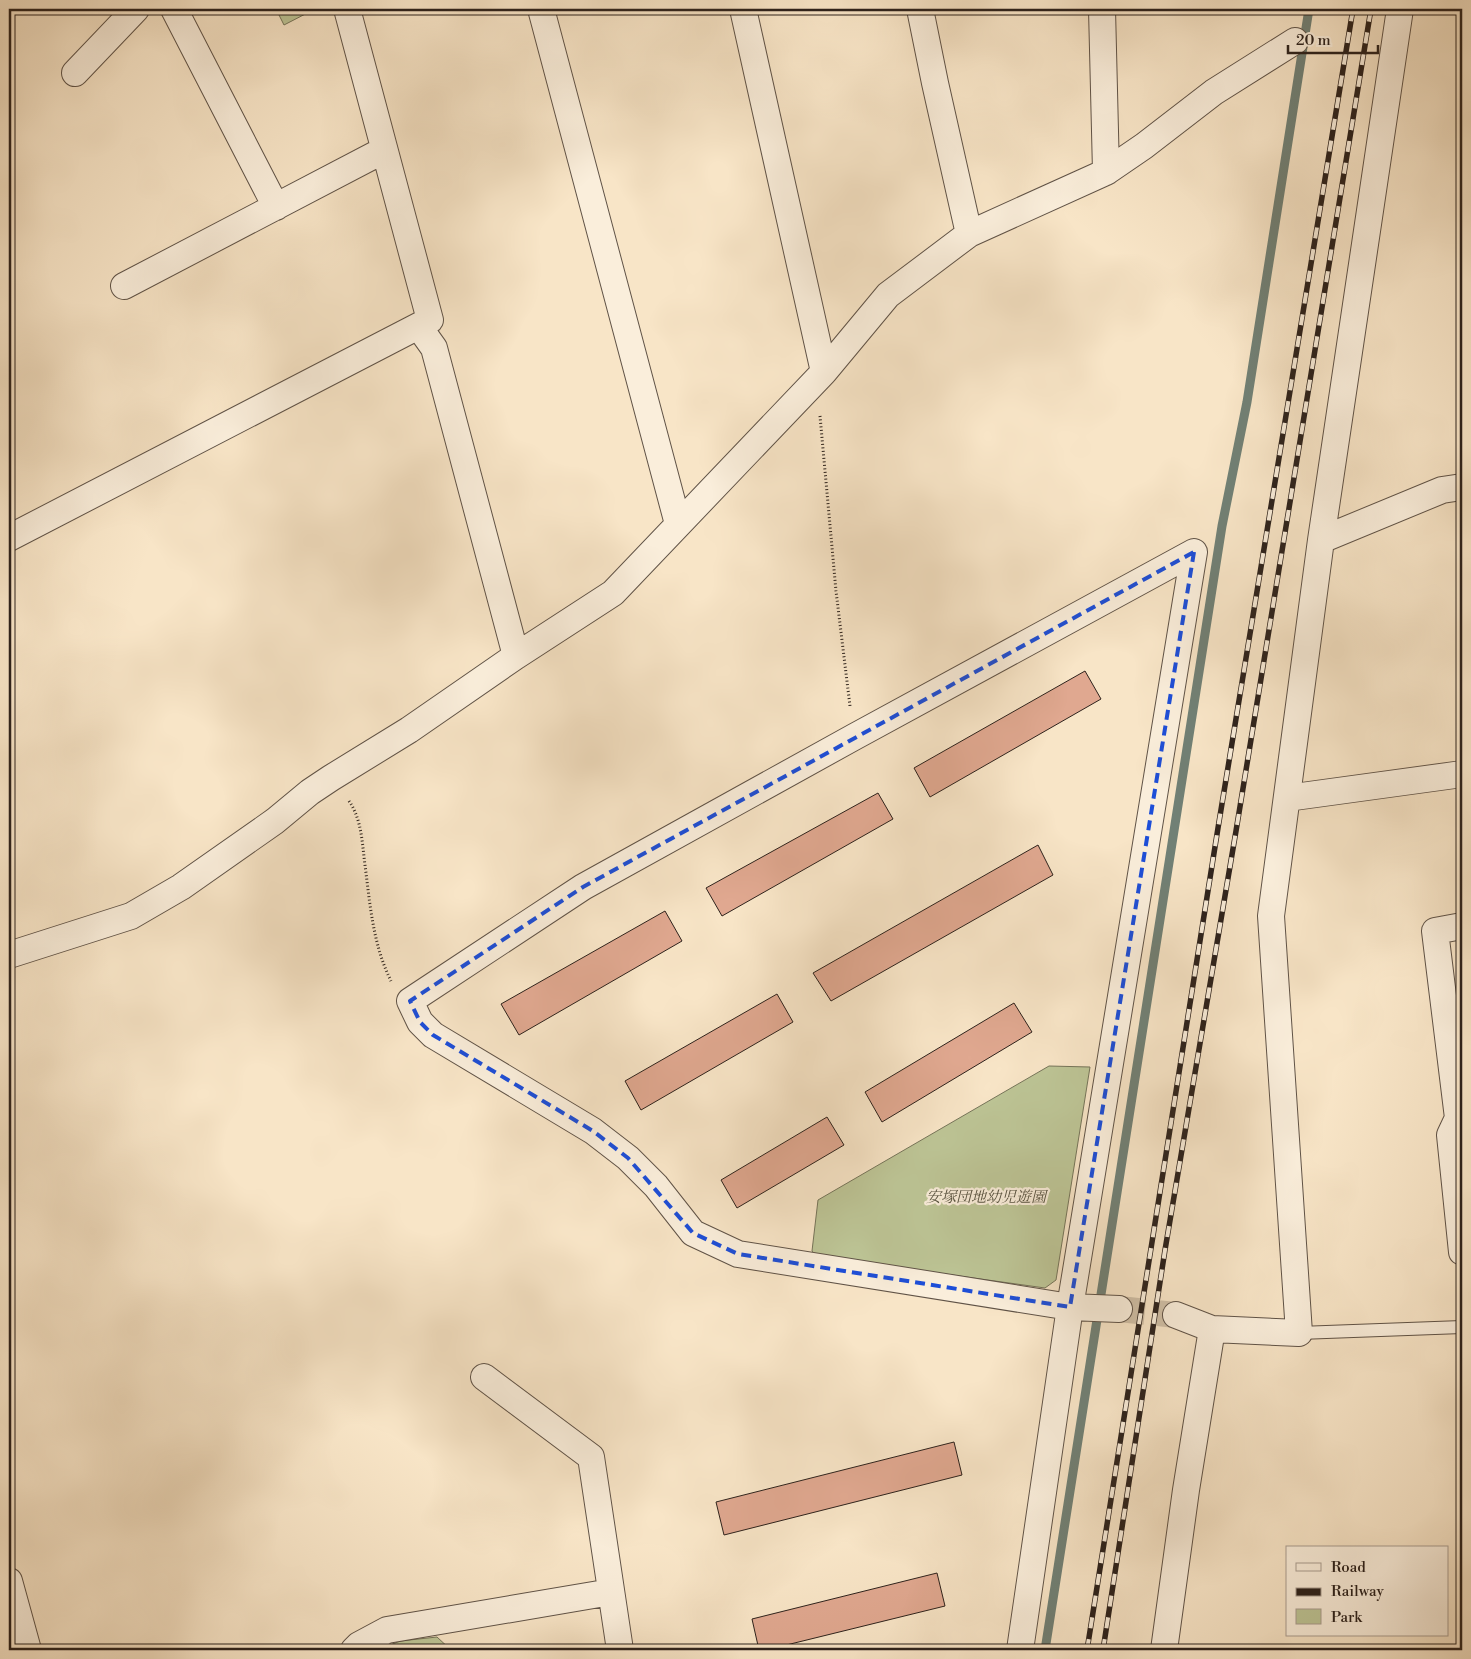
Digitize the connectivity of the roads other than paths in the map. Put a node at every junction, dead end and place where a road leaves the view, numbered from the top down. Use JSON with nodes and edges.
{"nodes":[{"id":1,"x":136,"y":9,"type":"edge"},
{"id":2,"x":174,"y":9,"type":"edge"},
{"id":3,"x":347,"y":9,"type":"edge"},
{"id":4,"x":541,"y":9,"type":"edge"},
{"id":5,"x":743,"y":9,"type":"edge"},
{"id":6,"x":920,"y":9,"type":"edge"},
{"id":7,"x":1102,"y":9,"type":"edge"},
{"id":8,"x":1400,"y":9,"type":"edge"},
{"id":9,"x":1296,"y":41,"type":"dead end"},
{"id":10,"x":75,"y":73,"type":"dead end"},
{"id":11,"x":384,"y":150,"type":"junction"},
{"id":12,"x":1106,"y":172,"type":"junction"},
{"id":13,"x":276,"y":207,"type":"junction"},
{"id":14,"x":969,"y":234,"type":"junction"},
{"id":15,"x":124,"y":286,"type":"dead end"},
{"id":16,"x":419,"y":327,"type":"junction"},
{"id":17,"x":820,"y":376,"type":"junction"},
{"id":18,"x":1462,"y":487,"type":"edge"},
{"id":19,"x":678,"y":524,"type":"junction"},
{"id":20,"x":9,"y":538,"type":"edge"},
{"id":21,"x":1321,"y":540,"type":"junction"},
{"id":22,"x":516,"y":656,"type":"junction"},
{"id":23,"x":1462,"y":774,"type":"edge"},
{"id":24,"x":1288,"y":798,"type":"junction"},
{"id":25,"x":1462,"y":926,"type":"edge"},
{"id":26,"x":9,"y":955,"type":"edge"},
{"id":27,"x":1462,"y":1252,"type":"edge"},
{"id":28,"x":1096,"y":1308,"type":"junction"},
{"id":29,"x":1176,"y":1315,"type":"tunnel mouth"},
{"id":30,"x":1462,"y":1326,"type":"edge"},
{"id":31,"x":1212,"y":1329,"type":"junction"},
{"id":32,"x":1300,"y":1333,"type":"junction"},
{"id":33,"x":484,"y":1377,"type":"dead end"},
{"id":34,"x":9,"y":1581,"type":"edge"},
{"id":35,"x":611,"y":1592,"type":"junction"},
{"id":36,"x":28,"y":1650,"type":"edge"},
{"id":37,"x":354,"y":1650,"type":"edge"},
{"id":38,"x":620,"y":1650,"type":"edge"},
{"id":39,"x":1020,"y":1650,"type":"edge"},
{"id":40,"x":1164,"y":1650,"type":"edge"}],
"edges":[{"from":1,"to":10,"type":"street"},
{"from":2,"to":13,"type":"street"},
{"from":3,"to":11,"type":"street"},
{"from":4,"to":19,"type":"street"},
{"from":5,"to":17,"type":"street"},
{"from":6,"to":14,"type":"street"},
{"from":7,"to":12,"type":"street"},
{"from":8,"to":21,"type":"street"},
{"from":9,"to":12,"type":"street"},
{"from":11,"to":13,"type":"street"},
{"from":11,"to":16,"type":"street"},
{"from":12,"to":14,"type":"street"},
{"from":13,"to":15,"type":"street"},
{"from":14,"to":17,"type":"street"},
{"from":16,"to":20,"type":"street"},
{"from":16,"to":22,"type":"street"},
{"from":17,"to":19,"type":"street"},
{"from":18,"to":21,"type":"street"},
{"from":19,"to":22,"type":"street"},
{"from":21,"to":24,"type":"street"},
{"from":22,"to":26,"type":"street"},
{"from":23,"to":24,"type":"street"},
{"from":24,"to":32,"type":"street"},
{"from":25,"to":27,"type":"street"},
{"from":28,"to":28,"type":"street"},
{"from":28,"to":39,"type":"street"},
{"from":29,"to":31,"type":"street"},
{"from":30,"to":32,"type":"lane"},
{"from":31,"to":32,"type":"street"},
{"from":31,"to":40,"type":"street"},
{"from":33,"to":35,"type":"street"},
{"from":34,"to":36,"type":"street"},
{"from":35,"to":37,"type":"street"},
{"from":35,"to":38,"type":"street"}]}
